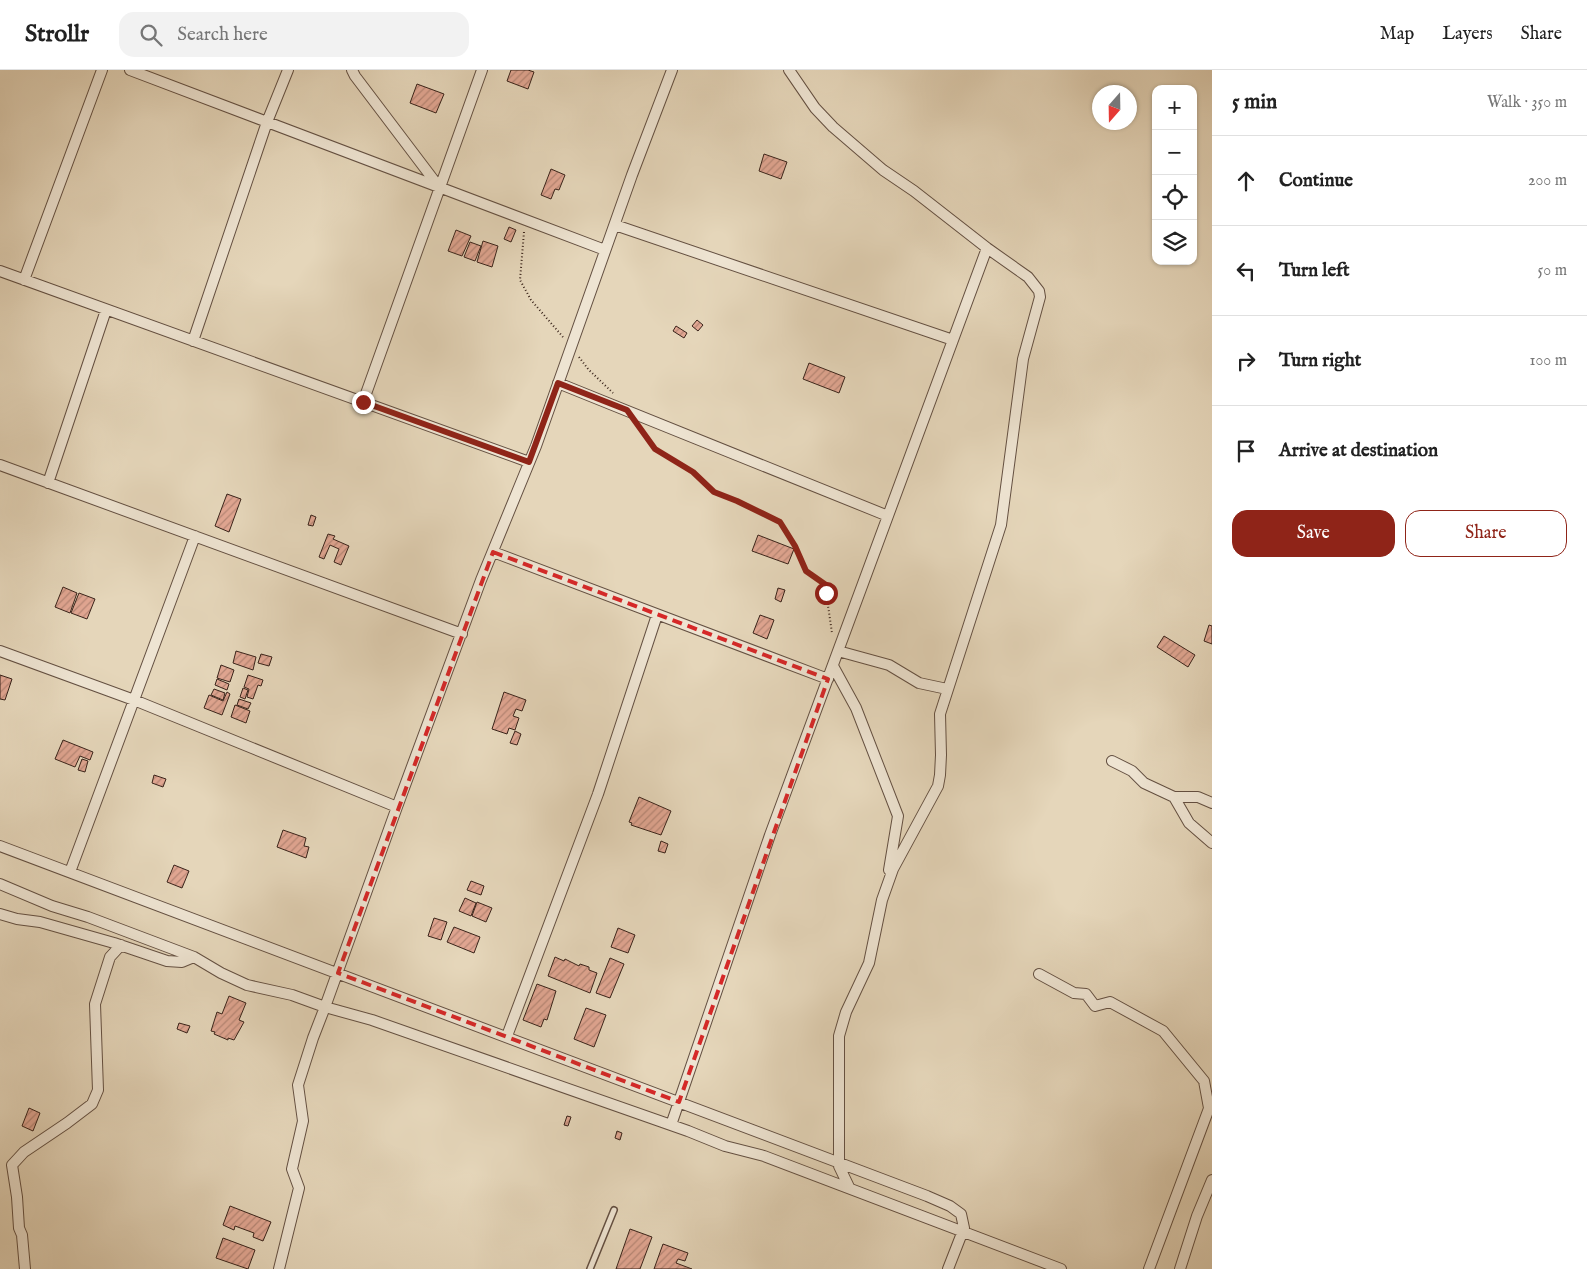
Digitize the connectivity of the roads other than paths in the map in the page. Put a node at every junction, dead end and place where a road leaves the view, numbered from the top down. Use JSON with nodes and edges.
{"nodes":[{"id":1,"x":102,"y":70,"type":"edge"},
{"id":2,"x":130,"y":70,"type":"edge"},
{"id":3,"x":288,"y":70,"type":"edge"},
{"id":4,"x":352,"y":70,"type":"edge"},
{"id":5,"x":482,"y":70,"type":"edge"},
{"id":6,"x":672,"y":70,"type":"edge"},
{"id":7,"x":789,"y":70,"type":"edge"},
{"id":8,"x":268,"y":122,"type":"junction"},
{"id":9,"x":439,"y":187,"type":"junction"},
{"id":10,"x":614,"y":225,"type":"junction"},
{"id":11,"x":987,"y":248,"type":"junction"},
{"id":12,"x":605,"y":250,"type":"junction"},
{"id":13,"x":0,"y":271,"type":"edge"},
{"id":14,"x":24,"y":280,"type":"junction"},
{"id":15,"x":106,"y":310,"type":"junction"},
{"id":16,"x":953,"y":340,"type":"junction"},
{"id":17,"x":193,"y":341,"type":"junction"},
{"id":18,"x":558,"y":383,"type":"junction"},
{"id":19,"x":363,"y":402,"type":"junction"},
{"id":20,"x":529,"y":462,"type":"junction"},
{"id":21,"x":0,"y":465,"type":"edge"},
{"id":22,"x":48,"y":483,"type":"junction"},
{"id":23,"x":888,"y":516,"type":"junction"},
{"id":24,"x":195,"y":536,"type":"junction"},
{"id":25,"x":493,"y":552,"type":"junction"},
{"id":26,"x":657,"y":614,"type":"junction"},
{"id":27,"x":462,"y":634,"type":"junction"},
{"id":28,"x":0,"y":650,"type":"edge"},
{"id":29,"x":838,"y":650,"type":"junction"},
{"id":30,"x":833,"y":666,"type":"junction"},
{"id":31,"x":828,"y":679,"type":"junction"},
{"id":32,"x":947,"y":689,"type":"junction"},
{"id":33,"x":134,"y":700,"type":"junction"},
{"id":34,"x":1112,"y":761,"type":"dead end"},
{"id":35,"x":1174,"y":797,"type":"junction"},
{"id":36,"x":1212,"y":803,"type":"edge"},
{"id":37,"x":397,"y":807,"type":"junction"},
{"id":38,"x":1212,"y":843,"type":"edge"},
{"id":39,"x":0,"y":846,"type":"edge"},
{"id":40,"x":70,"y":872,"type":"junction"},
{"id":41,"x":0,"y":884,"type":"edge"},
{"id":42,"x":886,"y":888,"type":"junction"},
{"id":43,"x":0,"y":914,"type":"edge"},
{"id":44,"x":121,"y":945,"type":"junction"},
{"id":45,"x":194,"y":957,"type":"junction"},
{"id":46,"x":338,"y":973,"type":"junction"},
{"id":47,"x":1039,"y":974,"type":"dead end"},
{"id":48,"x":325,"y":1007,"type":"junction"},
{"id":49,"x":507,"y":1036,"type":"junction"},
{"id":50,"x":680,"y":1102,"type":"junction"},
{"id":51,"x":1210,"y":1104,"type":"edge"},
{"id":52,"x":671,"y":1125,"type":"junction"},
{"id":53,"x":839,"y":1162,"type":"junction"},
{"id":54,"x":1212,"y":1180,"type":"edge"},
{"id":55,"x":849,"y":1187,"type":"junction"},
{"id":56,"x":614,"y":1210,"type":"dead end"},
{"id":57,"x":963,"y":1232,"type":"junction"},
{"id":58,"x":25,"y":1269,"type":"edge"},
{"id":59,"x":279,"y":1269,"type":"edge"},
{"id":60,"x":590,"y":1269,"type":"edge"},
{"id":61,"x":948,"y":1269,"type":"edge"},
{"id":62,"x":1060,"y":1269,"type":"edge"},
{"id":63,"x":1149,"y":1269,"type":"edge"},
{"id":64,"x":1180,"y":1269,"type":"edge"}],
"edges":[{"from":1,"to":14,"type":"street"},
{"from":2,"to":8,"type":"street"},
{"from":3,"to":8,"type":"street"},
{"from":4,"to":9,"type":"street"},
{"from":5,"to":9,"type":"street"},
{"from":6,"to":10,"type":"street"},
{"from":7,"to":11,"type":"street"},
{"from":8,"to":9,"type":"street"},
{"from":8,"to":17,"type":"street"},
{"from":9,"to":12,"type":"street"},
{"from":9,"to":19,"type":"street"},
{"from":10,"to":12,"type":"street"},
{"from":10,"to":16,"type":"street"},
{"from":11,"to":16,"type":"street"},
{"from":11,"to":32,"type":"street"},
{"from":12,"to":18,"type":"street"},
{"from":13,"to":14,"type":"street"},
{"from":14,"to":15,"type":"street"},
{"from":15,"to":17,"type":"street"},
{"from":15,"to":22,"type":"street"},
{"from":16,"to":23,"type":"street"},
{"from":17,"to":19,"type":"street"},
{"from":18,"to":20,"type":"street"},
{"from":18,"to":23,"type":"street"},
{"from":19,"to":20,"type":"street"},
{"from":20,"to":25,"type":"street"},
{"from":21,"to":22,"type":"street"},
{"from":22,"to":24,"type":"street"},
{"from":23,"to":29,"type":"street"},
{"from":24,"to":27,"type":"street"},
{"from":24,"to":33,"type":"street"},
{"from":25,"to":26,"type":"street"},
{"from":25,"to":27,"type":"street"},
{"from":26,"to":31,"type":"street"},
{"from":26,"to":49,"type":"street"},
{"from":27,"to":37,"type":"street"},
{"from":28,"to":33,"type":"street"},
{"from":29,"to":30,"type":"street"},
{"from":29,"to":32,"type":"street"},
{"from":30,"to":31,"type":"street"},
{"from":30,"to":42,"type":"street"},
{"from":31,"to":50,"type":"street"},
{"from":32,"to":42,"type":"street"},
{"from":33,"to":37,"type":"street"},
{"from":33,"to":40,"type":"street"},
{"from":34,"to":35,"type":"street"},
{"from":35,"to":36,"type":"street"},
{"from":35,"to":38,"type":"street"},
{"from":37,"to":46,"type":"street"},
{"from":39,"to":40,"type":"street"},
{"from":40,"to":46,"type":"street"},
{"from":41,"to":45,"type":"street"},
{"from":42,"to":53,"type":"street"},
{"from":43,"to":44,"type":"street"},
{"from":44,"to":45,"type":"street"},
{"from":44,"to":58,"type":"street"},
{"from":45,"to":48,"type":"street"},
{"from":46,"to":48,"type":"street"},
{"from":46,"to":49,"type":"street"},
{"from":47,"to":51,"type":"street"},
{"from":48,"to":52,"type":"street"},
{"from":48,"to":59,"type":"street"},
{"from":49,"to":50,"type":"street"},
{"from":50,"to":52,"type":"street"},
{"from":50,"to":53,"type":"street"},
{"from":51,"to":63,"type":"street"},
{"from":52,"to":55,"type":"street"},
{"from":53,"to":55,"type":"street"},
{"from":53,"to":57,"type":"street"},
{"from":54,"to":64,"type":"street"},
{"from":55,"to":57,"type":"street"},
{"from":56,"to":60,"type":"lane"},
{"from":57,"to":61,"type":"street"},
{"from":57,"to":62,"type":"street"}]}
